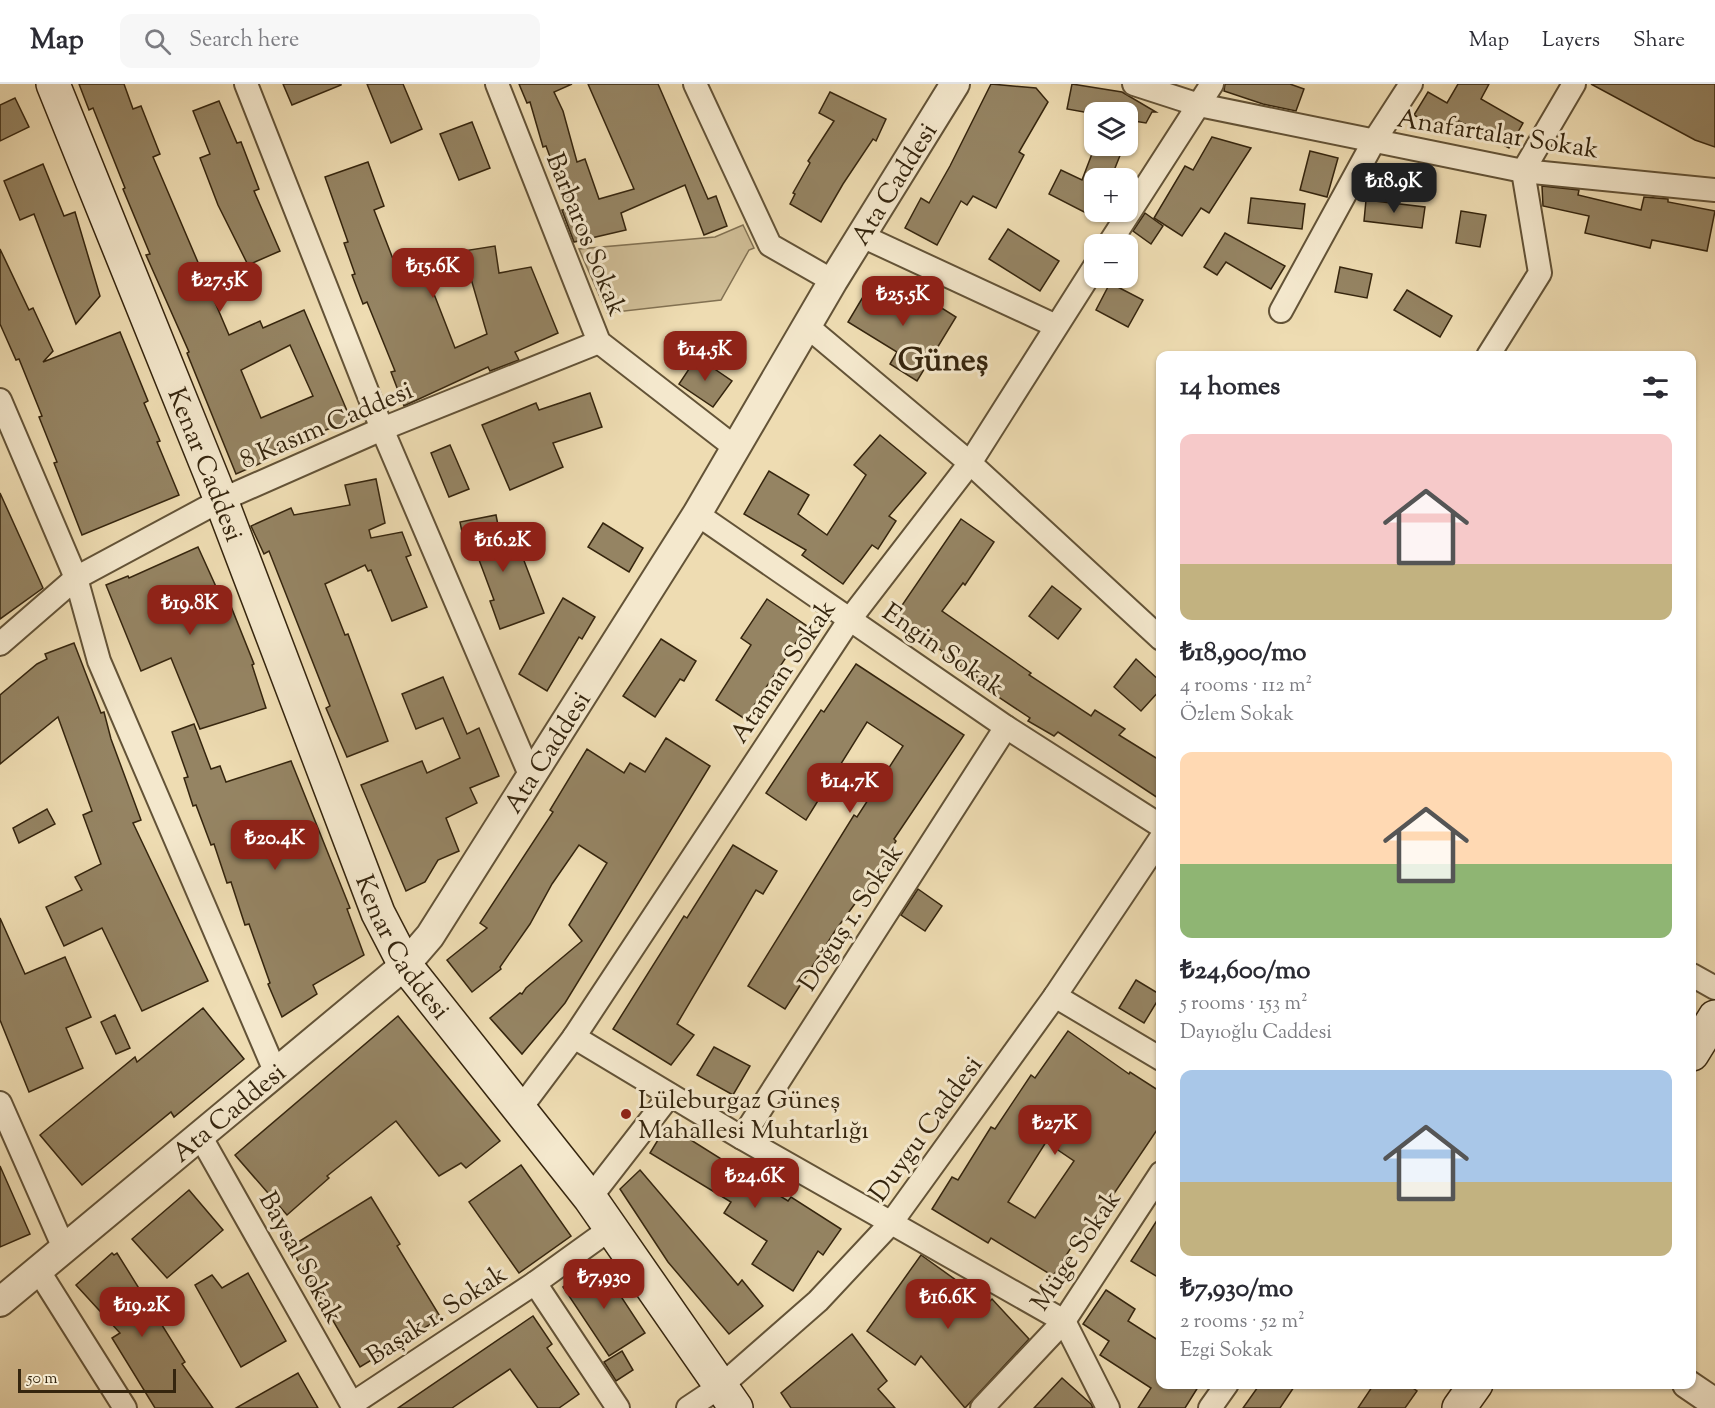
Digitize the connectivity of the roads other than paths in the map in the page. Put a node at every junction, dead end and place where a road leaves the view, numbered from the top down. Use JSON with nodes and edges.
{"nodes":[{"id":1,"x":53,"y":84,"type":"edge"},
{"id":2,"x":246,"y":84,"type":"edge"},
{"id":3,"x":497,"y":84,"type":"edge"},
{"id":4,"x":695,"y":84,"type":"edge"},
{"id":5,"x":955,"y":84,"type":"edge"},
{"id":6,"x":1134,"y":84,"type":"edge"},
{"id":7,"x":1212,"y":84,"type":"edge"},
{"id":8,"x":1411,"y":84,"type":"edge"},
{"id":9,"x":1574,"y":84,"type":"edge"},
{"id":10,"x":1199,"y":105,"type":"junction"},
{"id":11,"x":1374,"y":141,"type":"junction"},
{"id":12,"x":1523,"y":171,"type":"junction"},
{"id":13,"x":1715,"y":190,"type":"edge"},
{"id":14,"x":1115,"y":234,"type":"edge"},
{"id":15,"x":862,"y":236,"type":"junction"},
{"id":16,"x":832,"y":281,"type":"junction"},
{"id":17,"x":1084,"y":283,"type":"edge"},
{"id":18,"x":1281,"y":311,"type":"dead end"},
{"id":19,"x":1056,"y":326,"type":"junction"},
{"id":20,"x":808,"y":327,"type":"junction"},
{"id":21,"x":599,"y":342,"type":"junction"},
{"id":22,"x":1491,"y":351,"type":"edge"},
{"id":23,"x":0,"y":400,"type":"edge"},
{"id":24,"x":382,"y":429,"type":"junction"},
{"id":25,"x":737,"y":449,"type":"junction"},
{"id":26,"x":970,"y":464,"type":"junction"},
{"id":27,"x":221,"y":500,"type":"junction"},
{"id":28,"x":697,"y":514,"type":"junction"},
{"id":29,"x":76,"y":578,"type":"junction"},
{"id":30,"x":850,"y":619,"type":"junction"},
{"id":31,"x":1156,"y":634,"type":"edge"},
{"id":32,"x":0,"y":644,"type":"edge"},
{"id":33,"x":1006,"y":727,"type":"junction"},
{"id":34,"x":531,"y":777,"type":"junction"},
{"id":35,"x":1156,"y":823,"type":"edge"},
{"id":36,"x":1156,"y":845,"type":"edge"},
{"id":37,"x":405,"y":965,"type":"junction"},
{"id":38,"x":1696,"y":977,"type":"edge"},
{"id":39,"x":1715,"y":988,"type":"edge"},
{"id":40,"x":1055,"y":996,"type":"junction"},
{"id":41,"x":1715,"y":1017,"type":"edge"},
{"id":42,"x":574,"y":1037,"type":"junction"},
{"id":43,"x":1696,"y":1047,"type":"edge"},
{"id":44,"x":1156,"y":1056,"type":"edge"},
{"id":45,"x":276,"y":1071,"type":"junction"},
{"id":46,"x":670,"y":1095,"type":"junction"},
{"id":47,"x":0,"y":1103,"type":"edge"},
{"id":48,"x":520,"y":1109,"type":"junction"},
{"id":49,"x":200,"y":1134,"type":"junction"},
{"id":50,"x":742,"y":1138,"type":"junction"},
{"id":51,"x":1156,"y":1181,"type":"edge"},
{"id":52,"x":590,"y":1198,"type":"junction"},
{"id":53,"x":891,"y":1223,"type":"junction"},
{"id":54,"x":610,"y":1229,"type":"junction"},
{"id":55,"x":64,"y":1248,"type":"junction"},
{"id":56,"x":38,"y":1270,"type":"junction"},
{"id":57,"x":535,"y":1283,"type":"junction"},
{"id":58,"x":0,"y":1302,"type":"edge"},
{"id":59,"x":1064,"y":1322,"type":"junction"},
{"id":60,"x":1223,"y":1389,"type":"edge"},
{"id":61,"x":1472,"y":1389,"type":"edge"},
{"id":62,"x":1694,"y":1389,"type":"edge"},
{"id":63,"x":728,"y":1397,"type":"edge"},
{"id":64,"x":1715,"y":1403,"type":"edge"},
{"id":65,"x":353,"y":1406,"type":"edge"},
{"id":66,"x":125,"y":1408,"type":"edge"},
{"id":67,"x":618,"y":1408,"type":"edge"},
{"id":68,"x":688,"y":1408,"type":"edge"},
{"id":69,"x":982,"y":1408,"type":"edge"},
{"id":70,"x":1108,"y":1408,"type":"edge"},
{"id":71,"x":1210,"y":1408,"type":"edge"},
{"id":72,"x":1459,"y":1408,"type":"edge"}],
"edges":[{"from":1,"to":27,"type":"main road","name":"Kenar Caddesi"},
{"from":2,"to":24,"type":"street"},
{"from":3,"to":21,"type":"street","name":"Barbaros Sokak"},
{"from":4,"to":16,"type":"street"},
{"from":5,"to":15,"type":"street","name":"Ata Caddesi"},
{"from":6,"to":10,"type":"street","name":"Anafartalar Sokak"},
{"from":7,"to":10,"type":"street"},
{"from":8,"to":11,"type":"street"},
{"from":9,"to":12,"type":"street"},
{"from":10,"to":11,"type":"street","name":"Anafartalar Sokak"},
{"from":10,"to":14,"type":"street"},
{"from":11,"to":12,"type":"street","name":"Anafartalar Sokak"},
{"from":11,"to":18,"type":"street"},
{"from":12,"to":13,"type":"street","name":"Anafartalar Sokak"},
{"from":12,"to":22,"type":"street"},
{"from":15,"to":16,"type":"street","name":"Ata Caddesi"},
{"from":15,"to":19,"type":"street"},
{"from":16,"to":20,"type":"street","name":"Ata Caddesi"},
{"from":17,"to":19,"type":"street","name":"Ataman Sokak"},
{"from":19,"to":26,"type":"street","name":"Ataman Sokak"},
{"from":20,"to":25,"type":"street","name":"Ata Caddesi"},
{"from":20,"to":26,"type":"street"},
{"from":21,"to":24,"type":"street","name":"8 Kasım Caddesi"},
{"from":21,"to":25,"type":"street","name":"Barbaros Sokak"},
{"from":23,"to":29,"type":"street"},
{"from":24,"to":27,"type":"street","name":"8 Kasım Caddesi"},
{"from":24,"to":34,"type":"street"},
{"from":25,"to":28,"type":"street","name":"Ata Caddesi"},
{"from":26,"to":30,"type":"street","name":"Ataman Sokak"},
{"from":26,"to":31,"type":"street"},
{"from":27,"to":29,"type":"street","name":"8 Kasım Caddesi"},
{"from":27,"to":37,"type":"main road","name":"Kenar Caddesi"},
{"from":28,"to":30,"type":"street","name":"Engin Sokak"},
{"from":28,"to":34,"type":"street","name":"Ata Caddesi"},
{"from":29,"to":32,"type":"street","name":"8 Kasım Caddesi"},
{"from":29,"to":45,"type":"street"},
{"from":30,"to":33,"type":"street","name":"Engin Sokak"},
{"from":30,"to":42,"type":"street","name":"Ataman Sokak"},
{"from":33,"to":35,"type":"street","name":"Engin Sokak"},
{"from":33,"to":50,"type":"street","name":"Doğuş 1. Sokak"},
{"from":34,"to":37,"type":"street","name":"Ata Caddesi"},
{"from":36,"to":40,"type":"street","name":"Duygu Caddesi"},
{"from":37,"to":45,"type":"street","name":"Ata Caddesi"},
{"from":37,"to":48,"type":"main road","name":"Kenar Caddesi"},
{"from":38,"to":39,"type":"street"},
{"from":40,"to":44,"type":"street"},
{"from":40,"to":53,"type":"street","name":"Duygu Caddesi"},
{"from":41,"to":43,"type":"main road"},
{"from":42,"to":46,"type":"street"},
{"from":42,"to":48,"type":"street","name":"Ataman Sokak"},
{"from":45,"to":49,"type":"street","name":"Ata Caddesi"},
{"from":46,"to":50,"type":"street"},
{"from":46,"to":52,"type":"street"},
{"from":47,"to":55,"type":"street"},
{"from":48,"to":52,"type":"main road","name":"Kenar Caddesi"},
{"from":49,"to":55,"type":"street","name":"Ata Caddesi"},
{"from":49,"to":65,"type":"street","name":"Baysal Sokak"},
{"from":50,"to":53,"type":"street"},
{"from":51,"to":59,"type":"street","name":"Müge Sokak"},
{"from":52,"to":54,"type":"main road","name":"Kenar Caddesi"},
{"from":53,"to":59,"type":"street"},
{"from":53,"to":63,"type":"street","name":"Duygu Caddesi"},
{"from":54,"to":57,"type":"street","name":"Başak 1. Sokak"},
{"from":54,"to":63,"type":"main road","name":"Kenar Caddesi"},
{"from":55,"to":56,"type":"street","name":"Ata Caddesi"},
{"from":56,"to":58,"type":"street","name":"Ata Caddesi"},
{"from":56,"to":66,"type":"street"},
{"from":57,"to":65,"type":"street","name":"Başak 1. Sokak"},
{"from":57,"to":67,"type":"street"},
{"from":59,"to":69,"type":"street","name":"Müge Sokak"},
{"from":59,"to":70,"type":"street"},
{"from":60,"to":71,"type":"street"},
{"from":61,"to":72,"type":"main road"},
{"from":62,"to":64,"type":"street"},
{"from":63,"to":68,"type":"street","name":"Duygu Caddesi"}]}
